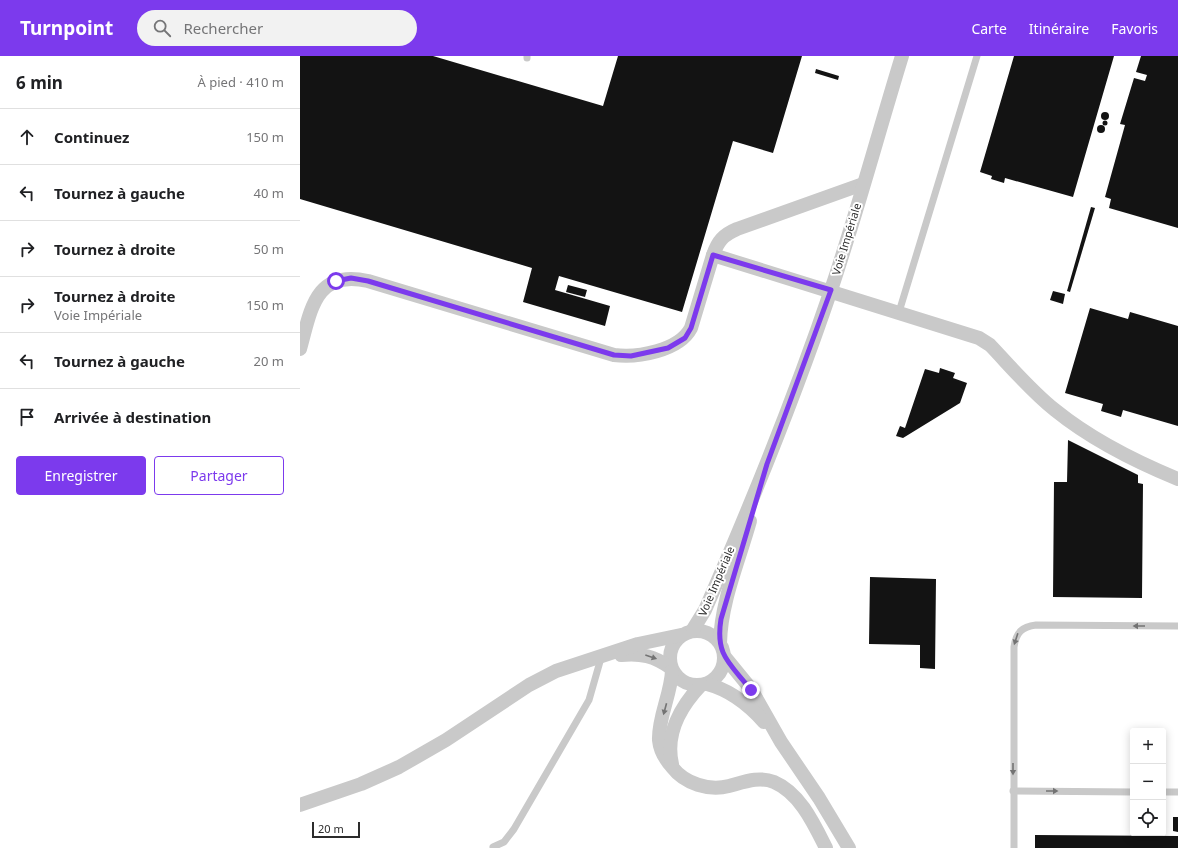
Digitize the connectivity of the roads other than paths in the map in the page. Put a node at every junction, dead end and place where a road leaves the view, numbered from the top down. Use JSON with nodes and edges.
{"nodes":[{"id":1,"x":902,"y":56,"type":"edge"},
{"id":2,"x":977,"y":56,"type":"edge"},
{"id":3,"x":863,"y":184,"type":"junction"},
{"id":4,"x":713,"y":255,"type":"junction"},
{"id":5,"x":831,"y":290,"type":"junction"},
{"id":6,"x":900,"y":312,"type":"junction"},
{"id":7,"x":300,"y":349,"type":"edge"},
{"id":8,"x":767,"y":464,"type":"junction"},
{"id":9,"x":1178,"y":479,"type":"edge"},
{"id":10,"x":1178,"y":626,"type":"edge"},
{"id":11,"x":687,"y":633,"type":"junction"},
{"id":12,"x":722,"y":649,"type":"junction"},
{"id":13,"x":601,"y":658,"type":"junction"},
{"id":14,"x":672,"y":670,"type":"junction"},
{"id":15,"x":704,"y":685,"type":"junction"},
{"id":16,"x":781,"y":742,"type":"junction"},
{"id":17,"x":675,"y":772,"type":"junction"},
{"id":18,"x":1013,"y":791,"type":"junction"},
{"id":19,"x":1130,"y":792,"type":"edge"},
{"id":20,"x":1166,"y":792,"type":"edge"},
{"id":21,"x":1178,"y":792,"type":"edge"},
{"id":22,"x":300,"y":805,"type":"edge"},
{"id":23,"x":493,"y":847,"type":"dead end"},
{"id":24,"x":826,"y":848,"type":"edge"},
{"id":25,"x":849,"y":848,"type":"edge"},
{"id":26,"x":1014,"y":848,"type":"edge"}],
"edges":[{"from":1,"to":3,"type":"street","name":"Voie Impériale"},
{"from":2,"to":6,"type":"lane"},
{"from":3,"to":4,"type":"street"},
{"from":3,"to":5,"type":"street","name":"Voie Impériale"},
{"from":4,"to":5,"type":"street"},
{"from":4,"to":7,"type":"street"},
{"from":5,"to":6,"type":"street"},
{"from":5,"to":8,"type":"street","name":"Voie Impériale"},
{"from":6,"to":9,"type":"street"},
{"from":8,"to":11,"type":"street","name":"Voie Impériale"},
{"from":8,"to":12,"type":"street","name":"Voie Impériale"},
{"from":10,"to":18,"type":"lane","one_way":true},
{"from":11,"to":12,"type":"street"},
{"from":11,"to":13,"type":"street"},
{"from":11,"to":14,"type":"street"},
{"from":12,"to":15,"type":"street"},
{"from":12,"to":16,"type":"street"},
{"from":13,"to":14,"type":"street","one_way":true},
{"from":13,"to":22,"type":"street"},
{"from":13,"to":23,"type":"lane"},
{"from":14,"to":15,"type":"street"},
{"from":14,"to":17,"type":"street","one_way":true},
{"from":15,"to":16,"type":"street"},
{"from":15,"to":17,"type":"street"},
{"from":16,"to":25,"type":"street"},
{"from":17,"to":24,"type":"street"},
{"from":18,"to":19,"type":"lane","one_way":true},
{"from":18,"to":26,"type":"lane"},
{"from":20,"to":21,"type":"lane"}]}
